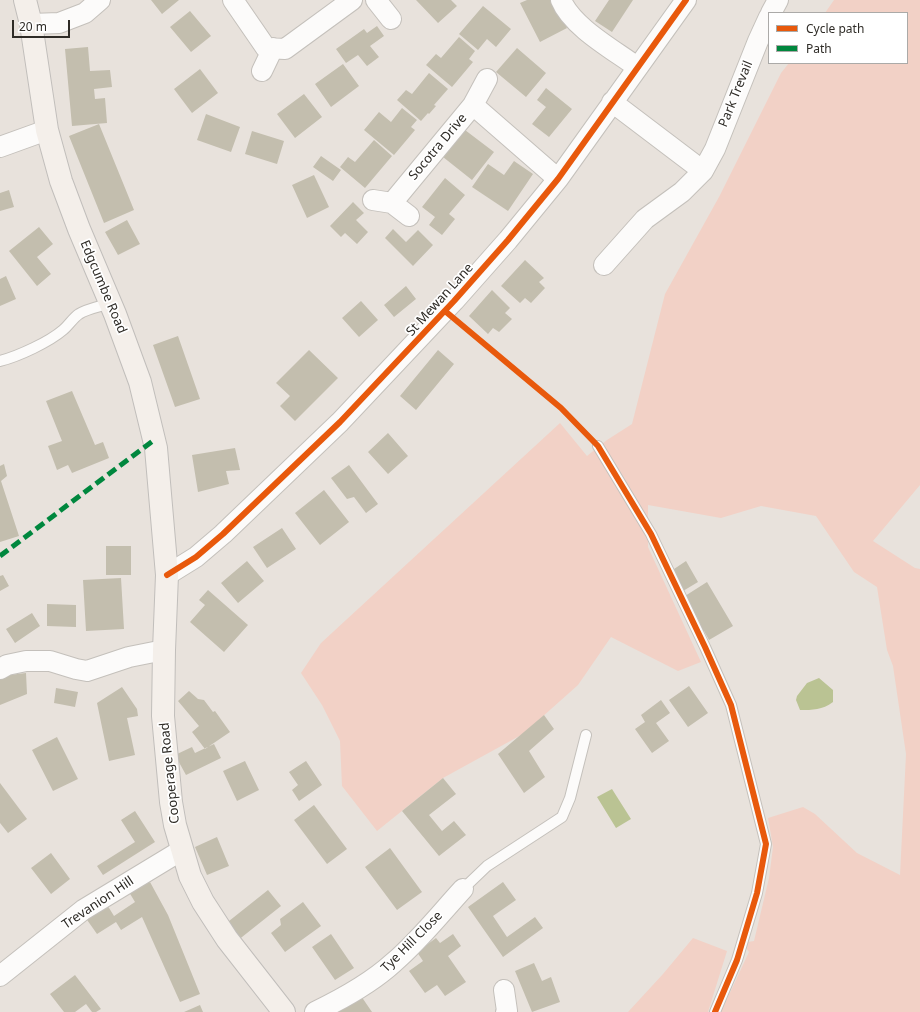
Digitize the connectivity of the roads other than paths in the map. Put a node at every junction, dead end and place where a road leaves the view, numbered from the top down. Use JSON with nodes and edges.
{"nodes":[{"id":1,"x":25,"y":0,"type":"edge"},
{"id":2,"x":100,"y":0,"type":"edge"},
{"id":3,"x":233,"y":0,"type":"edge"},
{"id":4,"x":352,"y":0,"type":"edge"},
{"id":5,"x":376,"y":0,"type":"edge"},
{"id":6,"x":561,"y":0,"type":"edge"},
{"id":7,"x":686,"y":0,"type":"edge"},
{"id":8,"x":778,"y":0,"type":"edge"},
{"id":9,"x":772,"y":12,"type":"edge"},
{"id":10,"x":390,"y":19,"type":"dead end"},
{"id":11,"x":768,"y":19,"type":"edge"},
{"id":12,"x":31,"y":24,"type":"junction"},
{"id":13,"x":273,"y":48,"type":"junction"},
{"id":14,"x":638,"y":67,"type":"junction"},
{"id":15,"x":262,"y":71,"type":"dead end"},
{"id":16,"x":487,"y":79,"type":"dead end"},
{"id":17,"x":612,"y":102,"type":"junction"},
{"id":18,"x":473,"y":105,"type":"junction"},
{"id":19,"x":47,"y":130,"type":"junction"},
{"id":20,"x":0,"y":147,"type":"edge"},
{"id":21,"x":702,"y":172,"type":"junction"},
{"id":22,"x":558,"y":179,"type":"junction"},
{"id":23,"x":409,"y":216,"type":"dead end"},
{"id":24,"x":604,"y":265,"type":"dead end"},
{"id":25,"x":110,"y":303,"type":"junction"},
{"id":26,"x":0,"y":361,"type":"edge"},
{"id":27,"x":598,"y":446,"type":"dead end"},
{"id":28,"x":167,"y":575,"type":"junction"},
{"id":29,"x":164,"y":650,"type":"junction"},
{"id":30,"x":0,"y":668,"type":"edge"},
{"id":31,"x":586,"y":735,"type":"dead end"},
{"id":32,"x":182,"y":850,"type":"junction"},
{"id":33,"x":462,"y":889,"type":"joint"},
{"id":34,"x":0,"y":976,"type":"edge"},
{"id":35,"x":504,"y":990,"type":"dead end"},
{"id":36,"x":284,"y":1012,"type":"edge"},
{"id":37,"x":315,"y":1012,"type":"edge"},
{"id":38,"x":506,"y":1012,"type":"edge"},
{"id":39,"x":715,"y":1012,"type":"edge"}],
"edges":[{"from":1,"to":12,"type":"main road","name":"Edgcumbe Road"},
{"from":2,"to":12,"type":"street"},
{"from":3,"to":13,"type":"street"},
{"from":4,"to":13,"type":"street"},
{"from":5,"to":10,"type":"street"},
{"from":6,"to":14,"type":"street"},
{"from":7,"to":14,"type":"street","name":"St Mewan Lane"},
{"from":8,"to":9,"type":"street"},
{"from":11,"to":21,"type":"street","name":"Park Trevail"},
{"from":12,"to":19,"type":"main road","name":"Edgcumbe Road"},
{"from":13,"to":15,"type":"street"},
{"from":14,"to":17,"type":"street","name":"St Mewan Lane"},
{"from":16,"to":18,"type":"street"},
{"from":17,"to":21,"type":"street"},
{"from":17,"to":22,"type":"street","name":"St Mewan Lane"},
{"from":18,"to":22,"type":"street","name":"Socotra Drive"},
{"from":18,"to":23,"type":"street","name":"Socotra Drive"},
{"from":19,"to":20,"type":"street"},
{"from":19,"to":25,"type":"main road","name":"Edgcumbe Road"},
{"from":21,"to":24,"type":"street","name":"Park Trevail"},
{"from":22,"to":28,"type":"street","name":"St Mewan Lane"},
{"from":25,"to":26,"type":"lane"},
{"from":25,"to":28,"type":"main road","name":"Edgcumbe Road"},
{"from":27,"to":39,"type":"lane"},
{"from":28,"to":29,"type":"main road","name":"Cooperage Road"},
{"from":29,"to":30,"type":"street"},
{"from":29,"to":32,"type":"main road","name":"Cooperage Road"},
{"from":31,"to":33,"type":"lane"},
{"from":32,"to":34,"type":"street","name":"Trevanion Hill"},
{"from":32,"to":36,"type":"main road","name":"Cooperage Road"},
{"from":33,"to":37,"type":"street","name":"Tye Hill Close"},
{"from":35,"to":38,"type":"street"}]}
